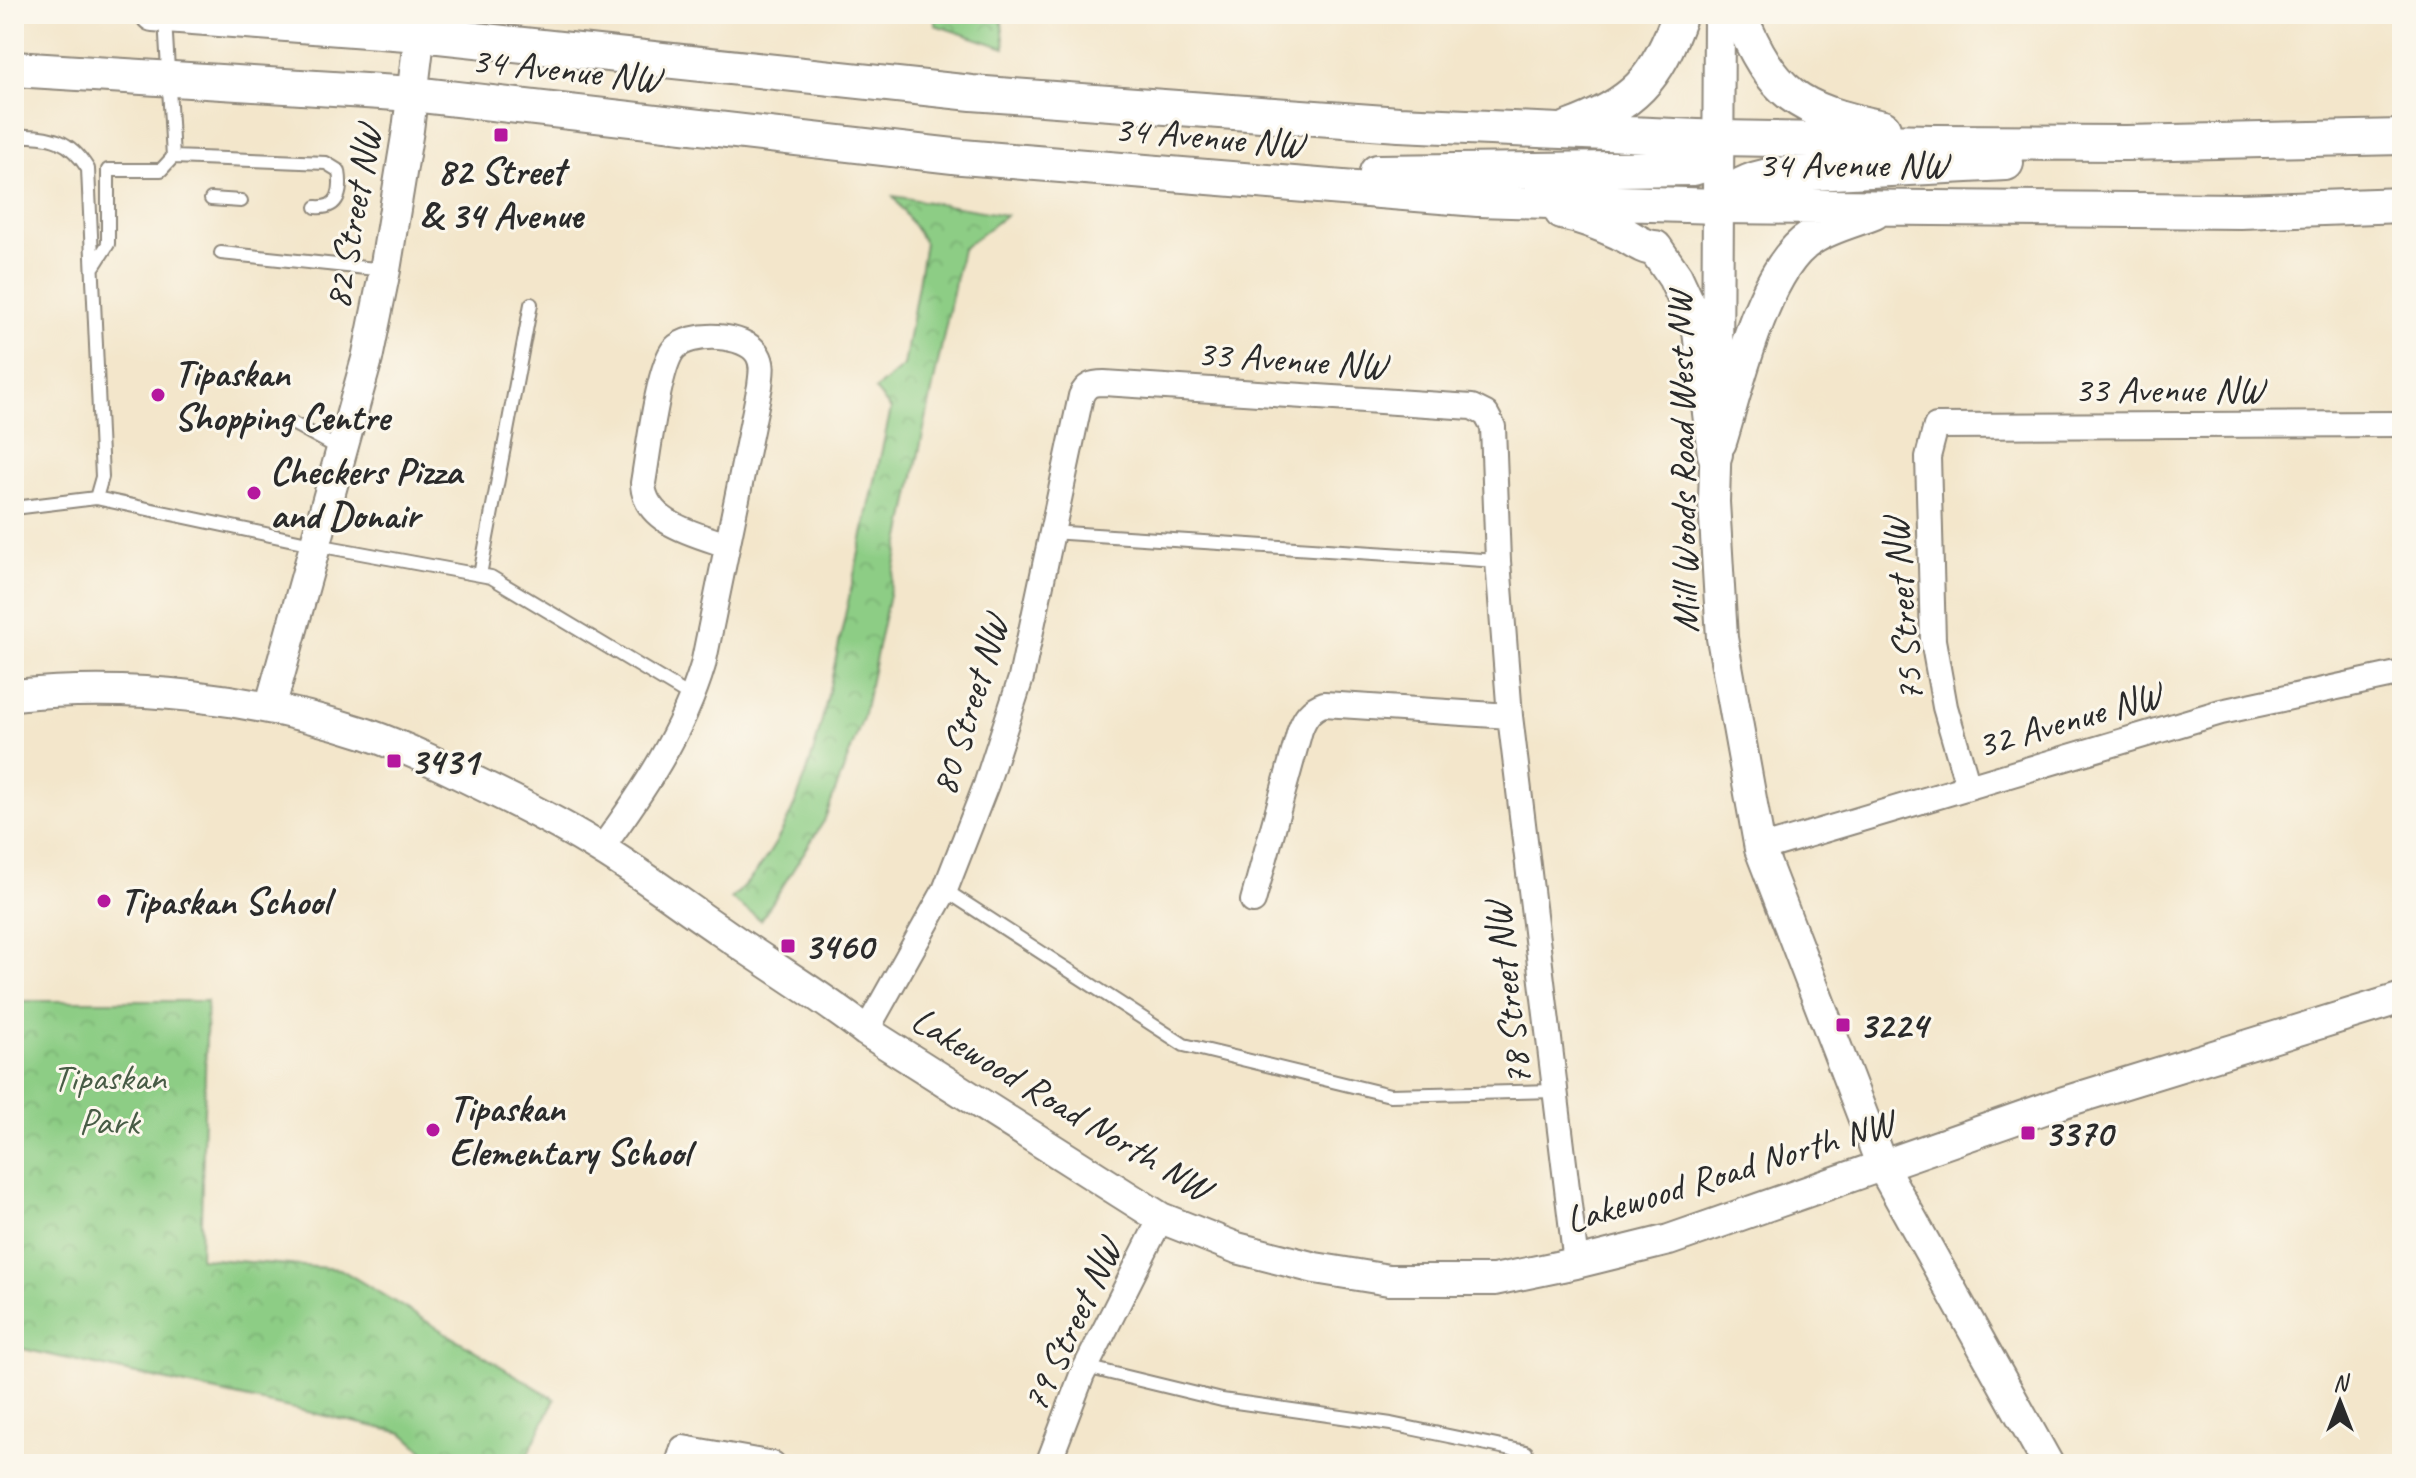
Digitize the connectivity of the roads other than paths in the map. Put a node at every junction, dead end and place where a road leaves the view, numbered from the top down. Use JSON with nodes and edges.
{"nodes":[{"id":1,"x":153,"y":14,"type":"edge"},
{"id":2,"x":1680,"y":14,"type":"edge"},
{"id":3,"x":1719,"y":14,"type":"edge"},
{"id":4,"x":1739,"y":14,"type":"edge"},
{"id":5,"x":165,"y":15,"type":"edge"},
{"id":6,"x":421,"y":24,"type":"edge"},
{"id":7,"x":14,"y":69,"type":"edge"},
{"id":8,"x":169,"y":77,"type":"junction"},
{"id":9,"x":413,"y":94,"type":"junction"},
{"id":10,"x":1557,"y":132,"type":"junction"},
{"id":11,"x":14,"y":135,"type":"edge"},
{"id":12,"x":2402,"y":137,"type":"edge"},
{"id":13,"x":1720,"y":138,"type":"junction"},
{"id":14,"x":1946,"y":142,"type":"junction"},
{"id":15,"x":2109,"y":143,"type":"junction"},
{"id":16,"x":173,"y":157,"type":"junction"},
{"id":17,"x":1257,"y":183,"type":"junction"},
{"id":18,"x":211,"y":199,"type":"dead end"},
{"id":19,"x":1511,"y":200,"type":"junction"},
{"id":20,"x":241,"y":201,"type":"dead end"},
{"id":21,"x":2402,"y":205,"type":"edge"},
{"id":22,"x":1719,"y":206,"type":"junction"},
{"id":23,"x":1889,"y":206,"type":"junction"},
{"id":24,"x":316,"y":207,"type":"dead end"},
{"id":25,"x":221,"y":253,"type":"dead end"},
{"id":26,"x":94,"y":266,"type":"junction"},
{"id":27,"x":385,"y":270,"type":"junction"},
{"id":28,"x":531,"y":304,"type":"dead end"},
{"id":29,"x":1093,"y":383,"type":"joint"},
{"id":30,"x":1486,"y":414,"type":"joint"},
{"id":31,"x":294,"y":424,"type":"dead end"},
{"id":32,"x":2402,"y":424,"type":"edge"},
{"id":33,"x":1936,"y":426,"type":"joint"},
{"id":34,"x":343,"y":450,"type":"junction"},
{"id":35,"x":1715,"y":454,"type":"junction"},
{"id":36,"x":96,"y":498,"type":"junction"},
{"id":37,"x":14,"y":508,"type":"edge"},
{"id":38,"x":1050,"y":532,"type":"junction"},
{"id":39,"x":317,"y":545,"type":"junction"},
{"id":40,"x":727,"y":545,"type":"junction"},
{"id":41,"x":1498,"y":561,"type":"junction"},
{"id":42,"x":480,"y":575,"type":"junction"},
{"id":43,"x":2402,"y":673,"type":"edge"},
{"id":44,"x":14,"y":695,"type":"edge"},
{"id":45,"x":693,"y":698,"type":"junction"},
{"id":46,"x":270,"y":708,"type":"junction"},
{"id":47,"x":1510,"y":716,"type":"junction"},
{"id":48,"x":1968,"y":786,"type":"junction"},
{"id":49,"x":601,"y":849,"type":"junction"},
{"id":50,"x":1760,"y":849,"type":"junction"},
{"id":51,"x":945,"y":890,"type":"junction"},
{"id":52,"x":1253,"y":901,"type":"dead end"},
{"id":53,"x":2402,"y":998,"type":"edge"},
{"id":54,"x":866,"y":1031,"type":"junction"},
{"id":55,"x":1554,"y":1091,"type":"junction"},
{"id":56,"x":1882,"y":1166,"type":"junction"},
{"id":57,"x":1161,"y":1218,"type":"junction"},
{"id":58,"x":1576,"y":1263,"type":"junction"},
{"id":59,"x":1086,"y":1367,"type":"junction"},
{"id":60,"x":1526,"y":1452,"type":"dead end"},
{"id":61,"x":730,"y":1460,"type":"edge"},
{"id":62,"x":678,"y":1464,"type":"edge"},
{"id":63,"x":773,"y":1464,"type":"edge"},
{"id":64,"x":1048,"y":1464,"type":"edge"},
{"id":65,"x":2048,"y":1464,"type":"edge"}],
"edges":[{"from":1,"to":5,"type":"main road","name":"34 Avenue NW"},
{"from":2,"to":10,"type":"main road"},
{"from":3,"to":13,"type":"street","name":"Mill Woods Road West NW"},
{"from":4,"to":14,"type":"main road"},
{"from":5,"to":6,"type":"main road","name":"34 Avenue NW"},
{"from":5,"to":8,"type":"lane"},
{"from":6,"to":9,"type":"street","name":"82 Street NW"},
{"from":6,"to":10,"type":"main road","name":"34 Avenue NW"},
{"from":7,"to":8,"type":"main road","name":"34 Avenue NW"},
{"from":8,"to":9,"type":"main road","name":"34 Avenue NW"},
{"from":8,"to":16,"type":"lane"},
{"from":9,"to":17,"type":"main road","name":"34 Avenue NW"},
{"from":9,"to":27,"type":"street","name":"82 Street NW"},
{"from":10,"to":13,"type":"main road","name":"34 Avenue NW"},
{"from":11,"to":26,"type":"lane"},
{"from":12,"to":15,"type":"main road","name":"34 Avenue NW"},
{"from":13,"to":14,"type":"main road","name":"34 Avenue NW"},
{"from":13,"to":17,"type":"main road"},
{"from":13,"to":22,"type":"street","name":"Mill Woods Road West NW"},
{"from":14,"to":15,"type":"main road","name":"34 Avenue NW"},
{"from":15,"to":22,"type":"main road"},
{"from":16,"to":24,"type":"lane"},
{"from":16,"to":26,"type":"lane"},
{"from":17,"to":19,"type":"main road","name":"34 Avenue NW"},
{"from":18,"to":20,"type":"lane"},
{"from":19,"to":22,"type":"main road","name":"34 Avenue NW"},
{"from":19,"to":35,"type":"main road"},
{"from":21,"to":23,"type":"main road","name":"34 Avenue NW"},
{"from":22,"to":23,"type":"main road","name":"34 Avenue NW"},
{"from":22,"to":35,"type":"street","name":"Mill Woods Road West NW"},
{"from":23,"to":35,"type":"main road"},
{"from":25,"to":27,"type":"lane"},
{"from":26,"to":36,"type":"lane"},
{"from":27,"to":34,"type":"street","name":"82 Street NW"},
{"from":28,"to":42,"type":"lane"},
{"from":29,"to":30,"type":"street","name":"33 Avenue NW"},
{"from":29,"to":38,"type":"street","name":"80 Street NW"},
{"from":30,"to":41,"type":"street","name":"78 Street NW"},
{"from":31,"to":34,"type":"lane"},
{"from":32,"to":33,"type":"street","name":"33 Avenue NW"},
{"from":33,"to":48,"type":"street","name":"75 Street NW"},
{"from":34,"to":39,"type":"street","name":"82 Street NW"},
{"from":35,"to":50,"type":"street","name":"Mill Woods Road West NW"},
{"from":36,"to":37,"type":"lane"},
{"from":36,"to":39,"type":"lane"},
{"from":38,"to":41,"type":"lane"},
{"from":38,"to":51,"type":"street","name":"80 Street NW"},
{"from":39,"to":42,"type":"lane"},
{"from":39,"to":46,"type":"street","name":"82 Street NW"},
{"from":40,"to":40,"type":"street"},
{"from":40,"to":45,"type":"street"},
{"from":41,"to":47,"type":"street","name":"78 Street NW"},
{"from":42,"to":45,"type":"lane"},
{"from":43,"to":48,"type":"street","name":"32 Avenue NW"},
{"from":44,"to":46,"type":"street","name":"Lakewood Road North NW"},
{"from":45,"to":49,"type":"street"},
{"from":46,"to":49,"type":"street","name":"Lakewood Road North NW"},
{"from":47,"to":52,"type":"street"},
{"from":47,"to":55,"type":"street","name":"78 Street NW"},
{"from":48,"to":50,"type":"street","name":"32 Avenue NW"},
{"from":49,"to":54,"type":"street","name":"Lakewood Road North NW"},
{"from":50,"to":56,"type":"street","name":"Mill Woods Road West NW"},
{"from":51,"to":54,"type":"street","name":"80 Street NW"},
{"from":51,"to":55,"type":"lane"},
{"from":53,"to":56,"type":"street","name":"Lakewood Road North NW"},
{"from":54,"to":57,"type":"street","name":"Lakewood Road North NW"},
{"from":55,"to":58,"type":"street","name":"78 Street NW"},
{"from":56,"to":58,"type":"street","name":"Lakewood Road North NW"},
{"from":56,"to":65,"type":"street","name":"Mill Woods Road West NW"},
{"from":57,"to":58,"type":"street","name":"Lakewood Road North NW"},
{"from":57,"to":59,"type":"street","name":"79 Street NW"},
{"from":59,"to":60,"type":"lane"},
{"from":59,"to":64,"type":"street","name":"79 Street NW"},
{"from":61,"to":62,"type":"street"},
{"from":61,"to":63,"type":"street"}]}
